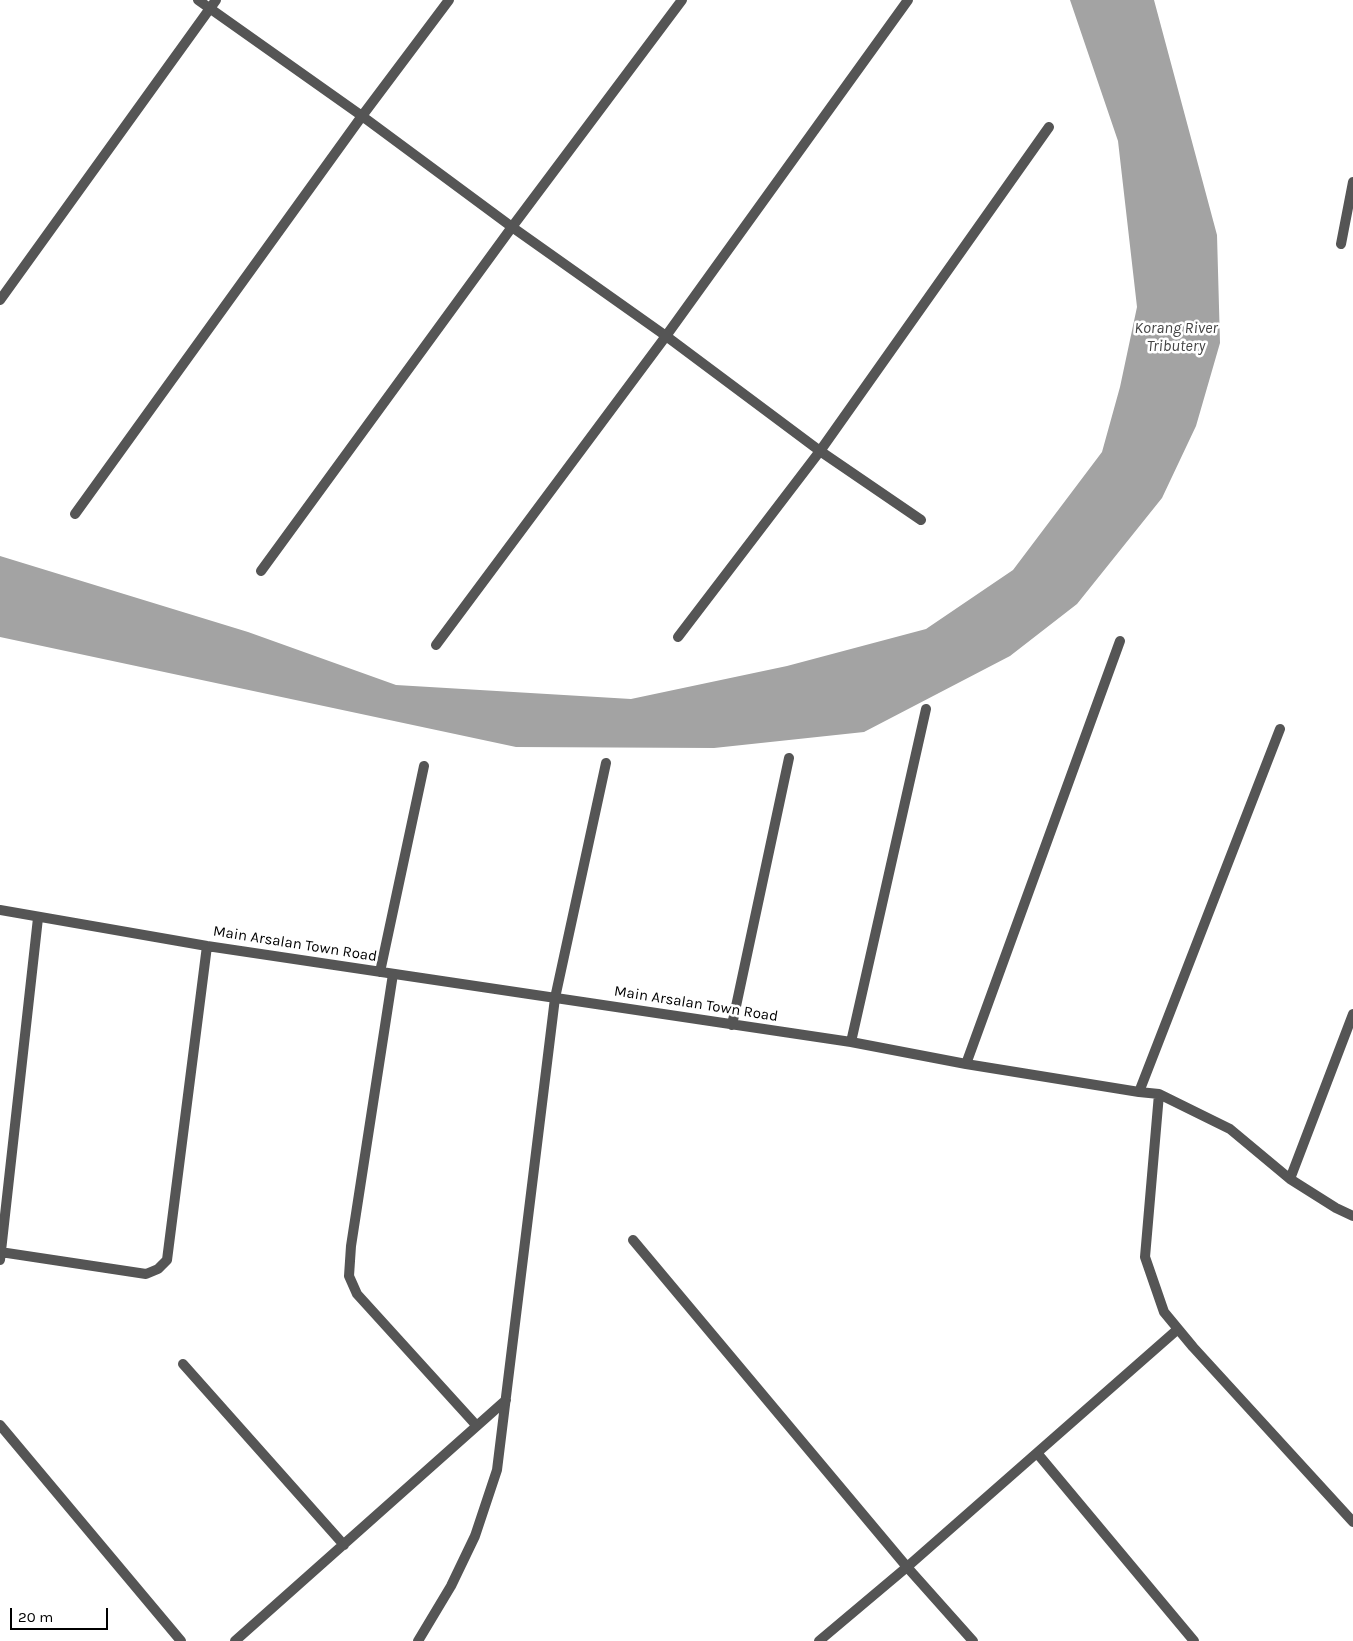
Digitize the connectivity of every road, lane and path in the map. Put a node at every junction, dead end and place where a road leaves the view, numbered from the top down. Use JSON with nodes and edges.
{"nodes":[{"id":1,"x":198,"y":0,"type":"edge"},
{"id":2,"x":216,"y":0,"type":"edge"},
{"id":3,"x":448,"y":0,"type":"edge"},
{"id":4,"x":682,"y":0,"type":"edge"},
{"id":5,"x":908,"y":0,"type":"edge"},
{"id":6,"x":209,"y":9,"type":"junction"},
{"id":7,"x":362,"y":116,"type":"junction"},
{"id":8,"x":1049,"y":128,"type":"dead end"},
{"id":9,"x":1353,"y":182,"type":"edge"},
{"id":10,"x":512,"y":227,"type":"junction"},
{"id":11,"x":1341,"y":244,"type":"dead end"},
{"id":12,"x":0,"y":300,"type":"edge"},
{"id":13,"x":666,"y":336,"type":"junction"},
{"id":14,"x":820,"y":450,"type":"junction"},
{"id":15,"x":75,"y":514,"type":"dead end"},
{"id":16,"x":921,"y":520,"type":"dead end"},
{"id":17,"x":261,"y":571,"type":"dead end"},
{"id":18,"x":678,"y":637,"type":"dead end"},
{"id":19,"x":1120,"y":641,"type":"dead end"},
{"id":20,"x":436,"y":645,"type":"dead end"},
{"id":21,"x":926,"y":709,"type":"dead end"},
{"id":22,"x":1280,"y":729,"type":"dead end"},
{"id":23,"x":788,"y":758,"type":"dead end"},
{"id":24,"x":606,"y":763,"type":"dead end"},
{"id":25,"x":424,"y":766,"type":"dead end"},
{"id":26,"x":0,"y":910,"type":"edge"},
{"id":27,"x":38,"y":918,"type":"junction"},
{"id":28,"x":207,"y":946,"type":"junction"},
{"id":29,"x":380,"y":972,"type":"junction"},
{"id":30,"x":393,"y":974,"type":"junction"},
{"id":31,"x":555,"y":998,"type":"junction"},
{"id":32,"x":1353,"y":1014,"type":"edge"},
{"id":33,"x":732,"y":1025,"type":"junction"},
{"id":34,"x":851,"y":1042,"type":"junction"},
{"id":35,"x":966,"y":1064,"type":"junction"},
{"id":36,"x":1140,"y":1092,"type":"junction"},
{"id":37,"x":1159,"y":1094,"type":"junction"},
{"id":38,"x":1290,"y":1179,"type":"junction"},
{"id":39,"x":1353,"y":1216,"type":"edge"},
{"id":40,"x":633,"y":1240,"type":"dead end"},
{"id":41,"x":0,"y":1255,"type":"edge"},
{"id":42,"x":1178,"y":1329,"type":"junction"},
{"id":43,"x":183,"y":1364,"type":"dead end"},
{"id":44,"x":506,"y":1400,"type":"junction"},
{"id":45,"x":0,"y":1425,"type":"edge"},
{"id":46,"x":476,"y":1425,"type":"junction"},
{"id":47,"x":1037,"y":1453,"type":"junction"},
{"id":48,"x":1353,"y":1522,"type":"edge"},
{"id":49,"x":344,"y":1545,"type":"junction"},
{"id":50,"x":907,"y":1567,"type":"junction"},
{"id":51,"x":182,"y":1641,"type":"edge"},
{"id":52,"x":235,"y":1641,"type":"edge"},
{"id":53,"x":418,"y":1641,"type":"edge"},
{"id":54,"x":819,"y":1641,"type":"edge"},
{"id":55,"x":973,"y":1641,"type":"edge"},
{"id":56,"x":1194,"y":1641,"type":"edge"}],
"edges":[{"from":1,"to":6,"type":"street"},
{"from":2,"to":6,"type":"street"},
{"from":3,"to":7,"type":"street"},
{"from":4,"to":10,"type":"street"},
{"from":5,"to":13,"type":"street"},
{"from":6,"to":7,"type":"street"},
{"from":6,"to":12,"type":"street"},
{"from":7,"to":10,"type":"street"},
{"from":7,"to":15,"type":"street"},
{"from":8,"to":14,"type":"street"},
{"from":9,"to":11,"type":"street"},
{"from":10,"to":13,"type":"street"},
{"from":10,"to":17,"type":"street"},
{"from":13,"to":14,"type":"street"},
{"from":13,"to":20,"type":"street"},
{"from":14,"to":16,"type":"street"},
{"from":14,"to":18,"type":"street"},
{"from":19,"to":35,"type":"street"},
{"from":21,"to":34,"type":"street"},
{"from":22,"to":36,"type":"street"},
{"from":23,"to":33,"type":"street"},
{"from":24,"to":31,"type":"street"},
{"from":25,"to":29,"type":"street"},
{"from":26,"to":27,"type":"street","name":"Main Arsalan Town Road"},
{"from":27,"to":28,"type":"street","name":"Main Arsalan Town Road"},
{"from":27,"to":41,"type":"street"},
{"from":28,"to":29,"type":"street","name":"Main Arsalan Town Road"},
{"from":28,"to":41,"type":"street"},
{"from":29,"to":30,"type":"street","name":"Main Arsalan Town Road"},
{"from":30,"to":31,"type":"street","name":"Main Arsalan Town Road"},
{"from":30,"to":46,"type":"street"},
{"from":31,"to":33,"type":"street","name":"Main Arsalan Town Road"},
{"from":31,"to":44,"type":"street"},
{"from":32,"to":38,"type":"street"},
{"from":33,"to":34,"type":"street","name":"Main Arsalan Town Road"},
{"from":34,"to":35,"type":"street","name":"Main Arsalan Town Road"},
{"from":35,"to":36,"type":"street","name":"Main Arsalan Town Road"},
{"from":36,"to":37,"type":"street","name":"Main Arsalan Town Road"},
{"from":37,"to":38,"type":"street","name":"Main Arsalan Town Road"},
{"from":37,"to":42,"type":"street"},
{"from":38,"to":39,"type":"street","name":"Main Arsalan Town Road"},
{"from":40,"to":50,"type":"street"},
{"from":42,"to":47,"type":"street"},
{"from":42,"to":48,"type":"street"},
{"from":43,"to":49,"type":"street"},
{"from":44,"to":46,"type":"street"},
{"from":44,"to":53,"type":"street"},
{"from":45,"to":51,"type":"street"},
{"from":46,"to":49,"type":"street"},
{"from":47,"to":50,"type":"street"},
{"from":47,"to":56,"type":"street"},
{"from":49,"to":52,"type":"street"},
{"from":50,"to":54,"type":"street"},
{"from":50,"to":55,"type":"street"}]}
